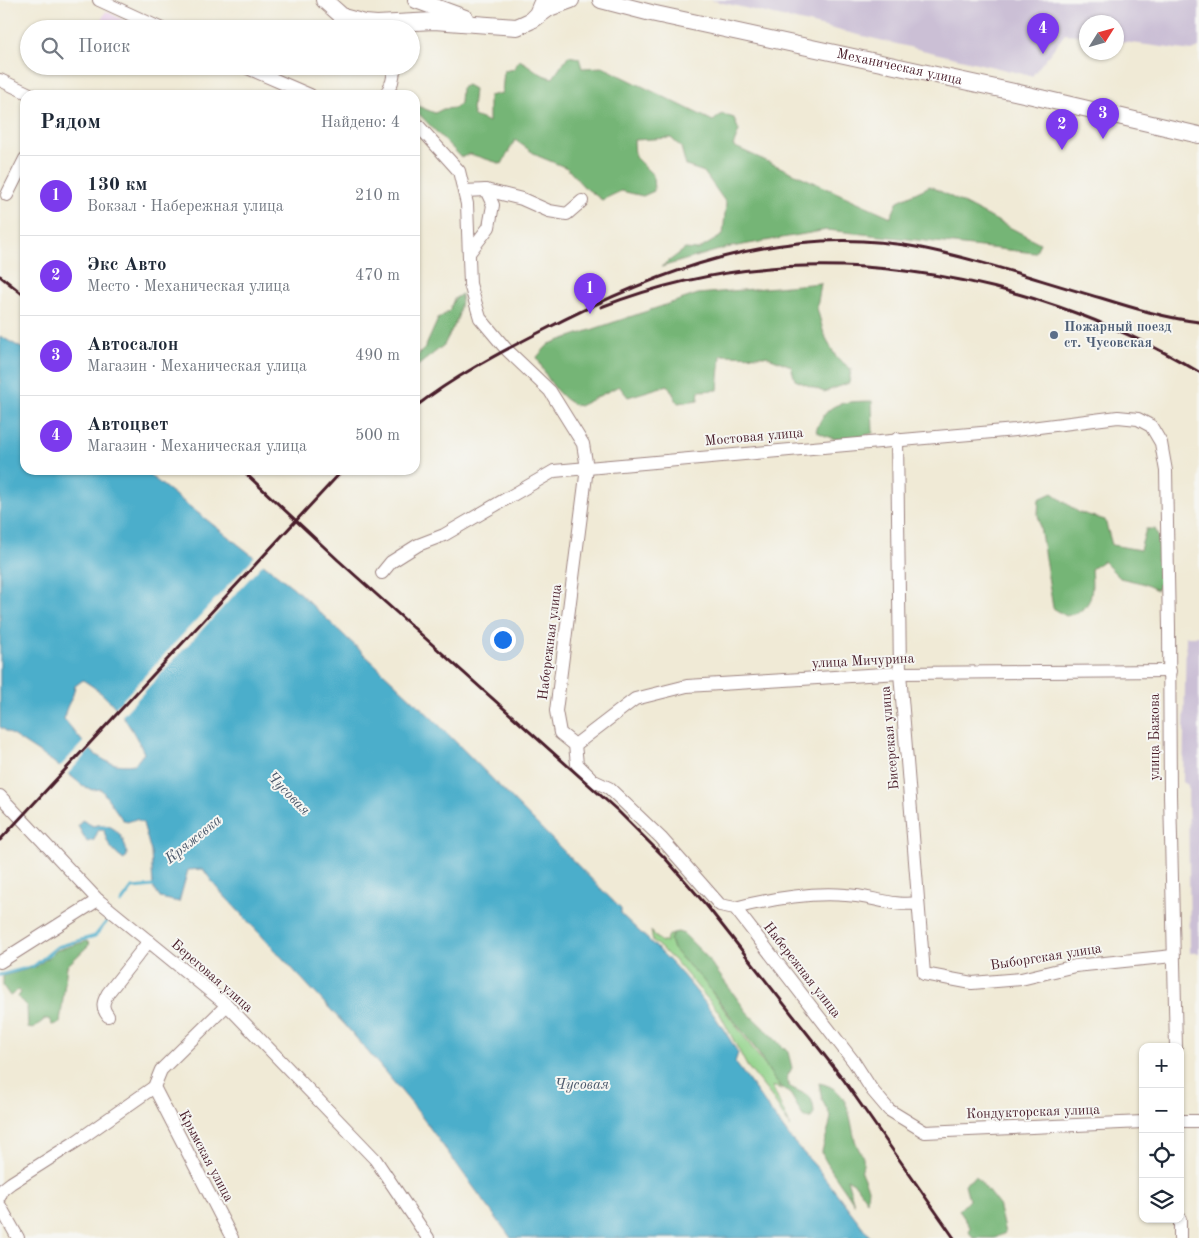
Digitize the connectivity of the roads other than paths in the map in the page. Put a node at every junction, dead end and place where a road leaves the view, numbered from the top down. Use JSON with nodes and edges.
{"nodes":[{"id":1,"x":99,"y":0,"type":"edge"},
{"id":2,"x":324,"y":0,"type":"edge"},
{"id":3,"x":416,"y":0,"type":"edge"},
{"id":4,"x":543,"y":0,"type":"edge"},
{"id":5,"x":571,"y":0,"type":"edge"},
{"id":6,"x":601,"y":0,"type":"edge"},
{"id":7,"x":142,"y":20,"type":"edge"},
{"id":8,"x":351,"y":20,"type":"edge"},
{"id":9,"x":530,"y":21,"type":"junction"},
{"id":10,"x":420,"y":23,"type":"edge"},
{"id":11,"x":497,"y":26,"type":"junction"},
{"id":12,"x":264,"y":75,"type":"edge"},
{"id":13,"x":393,"y":75,"type":"edge"},
{"id":14,"x":0,"y":80,"type":"edge"},
{"id":15,"x":392,"y":82,"type":"junction"},
{"id":16,"x":21,"y":90,"type":"edge"},
{"id":17,"x":299,"y":90,"type":"edge"},
{"id":18,"x":388,"y":90,"type":"edge"},
{"id":19,"x":395,"y":90,"type":"edge"},
{"id":20,"x":420,"y":128,"type":"edge"},
{"id":21,"x":1199,"y":135,"type":"edge"},
{"id":22,"x":20,"y":169,"type":"edge"},
{"id":23,"x":486,"y":190,"type":"junction"},
{"id":24,"x":464,"y":191,"type":"junction"},
{"id":25,"x":8,"y":196,"type":"dead end"},
{"id":26,"x":582,"y":201,"type":"dead end"},
{"id":27,"x":469,"y":253,"type":"junction"},
{"id":28,"x":1153,"y":429,"type":"joint"},
{"id":29,"x":897,"y":439,"type":"junction"},
{"id":30,"x":587,"y":468,"type":"junction"},
{"id":31,"x":382,"y":573,"type":"dead end"},
{"id":32,"x":1170,"y":671,"type":"junction"},
{"id":33,"x":900,"y":673,"type":"junction"},
{"id":34,"x":575,"y":745,"type":"junction"},
{"id":35,"x":0,"y":796,"type":"edge"},
{"id":36,"x":98,"y":900,"type":"junction"},
{"id":37,"x":918,"y":903,"type":"junction"},
{"id":38,"x":736,"y":908,"type":"junction"},
{"id":39,"x":149,"y":941,"type":"junction"},
{"id":40,"x":1173,"y":956,"type":"junction"},
{"id":41,"x":0,"y":962,"type":"edge"},
{"id":42,"x":924,"y":974,"type":"joint"},
{"id":43,"x":227,"y":1005,"type":"junction"},
{"id":44,"x":108,"y":1016,"type":"dead end"},
{"id":45,"x":1176,"y":1043,"type":"edge"},
{"id":46,"x":154,"y":1087,"type":"junction"},
{"id":47,"x":1184,"y":1121,"type":"edge"},
{"id":48,"x":1199,"y":1121,"type":"edge"},
{"id":49,"x":1139,"y":1122,"type":"edge"},
{"id":50,"x":925,"y":1132,"type":"joint"},
{"id":51,"x":0,"y":1196,"type":"edge"},
{"id":52,"x":0,"y":1206,"type":"edge"},
{"id":53,"x":1180,"y":1223,"type":"edge"},
{"id":54,"x":18,"y":1238,"type":"edge"},
{"id":55,"x":232,"y":1238,"type":"edge"},
{"id":56,"x":428,"y":1238,"type":"edge"},
{"id":57,"x":1180,"y":1238,"type":"edge"}],
"edges":[{"from":1,"to":7,"type":"street"},
{"from":2,"to":8,"type":"main road"},
{"from":3,"to":11,"type":"main road"},
{"from":4,"to":9,"type":"main road"},
{"from":5,"to":9,"type":"main road"},
{"from":6,"to":21,"type":"main road","name":"Механическая улица"},
{"from":9,"to":11,"type":"main road"},
{"from":10,"to":11,"type":"main road"},
{"from":12,"to":17,"type":"street"},
{"from":13,"to":15,"type":"street"},
{"from":14,"to":16,"type":"street"},
{"from":15,"to":18,"type":"street"},
{"from":15,"to":19,"type":"street"},
{"from":20,"to":24,"type":"street","name":"Набережная улица"},
{"from":22,"to":25,"type":"street"},
{"from":23,"to":24,"type":"street"},
{"from":23,"to":26,"type":"street"},
{"from":23,"to":27,"type":"street"},
{"from":24,"to":27,"type":"street","name":"Набережная улица"},
{"from":27,"to":30,"type":"street","name":"Набережная улица"},
{"from":28,"to":29,"type":"street","name":"Мостовая улица"},
{"from":28,"to":32,"type":"street","name":"улица Бажова"},
{"from":29,"to":30,"type":"street","name":"Мостовая улица"},
{"from":29,"to":33,"type":"street","name":"Бисерская улица"},
{"from":30,"to":31,"type":"street","name":"Мостовая улица"},
{"from":30,"to":34,"type":"street","name":"Набережная улица"},
{"from":32,"to":33,"type":"street","name":"улица Мичурина"},
{"from":32,"to":40,"type":"street","name":"улица Бажова"},
{"from":33,"to":34,"type":"street","name":"улица Мичурина"},
{"from":33,"to":37,"type":"street","name":"Бисерская улица"},
{"from":34,"to":38,"type":"street","name":"Набережная улица"},
{"from":35,"to":36,"type":"street","name":"Береговая улица"},
{"from":36,"to":39,"type":"street","name":"Береговая улица"},
{"from":36,"to":41,"type":"street"},
{"from":37,"to":38,"type":"street"},
{"from":37,"to":42,"type":"street","name":"Бисерская улица"},
{"from":38,"to":50,"type":"street","name":"Набережная улица"},
{"from":39,"to":43,"type":"street","name":"Береговая улица"},
{"from":39,"to":44,"type":"street"},
{"from":40,"to":42,"type":"street","name":"Выборгская улица"},
{"from":40,"to":45,"type":"street","name":"улица Бажова"},
{"from":43,"to":46,"type":"street"},
{"from":43,"to":56,"type":"street","name":"Береговая улица"},
{"from":46,"to":51,"type":"street"},
{"from":46,"to":55,"type":"street","name":"Крымская улица"},
{"from":47,"to":48,"type":"street"},
{"from":49,"to":50,"type":"street","name":"Кондукторская улица"},
{"from":52,"to":54,"type":"street"},
{"from":53,"to":57,"type":"street"}]}
